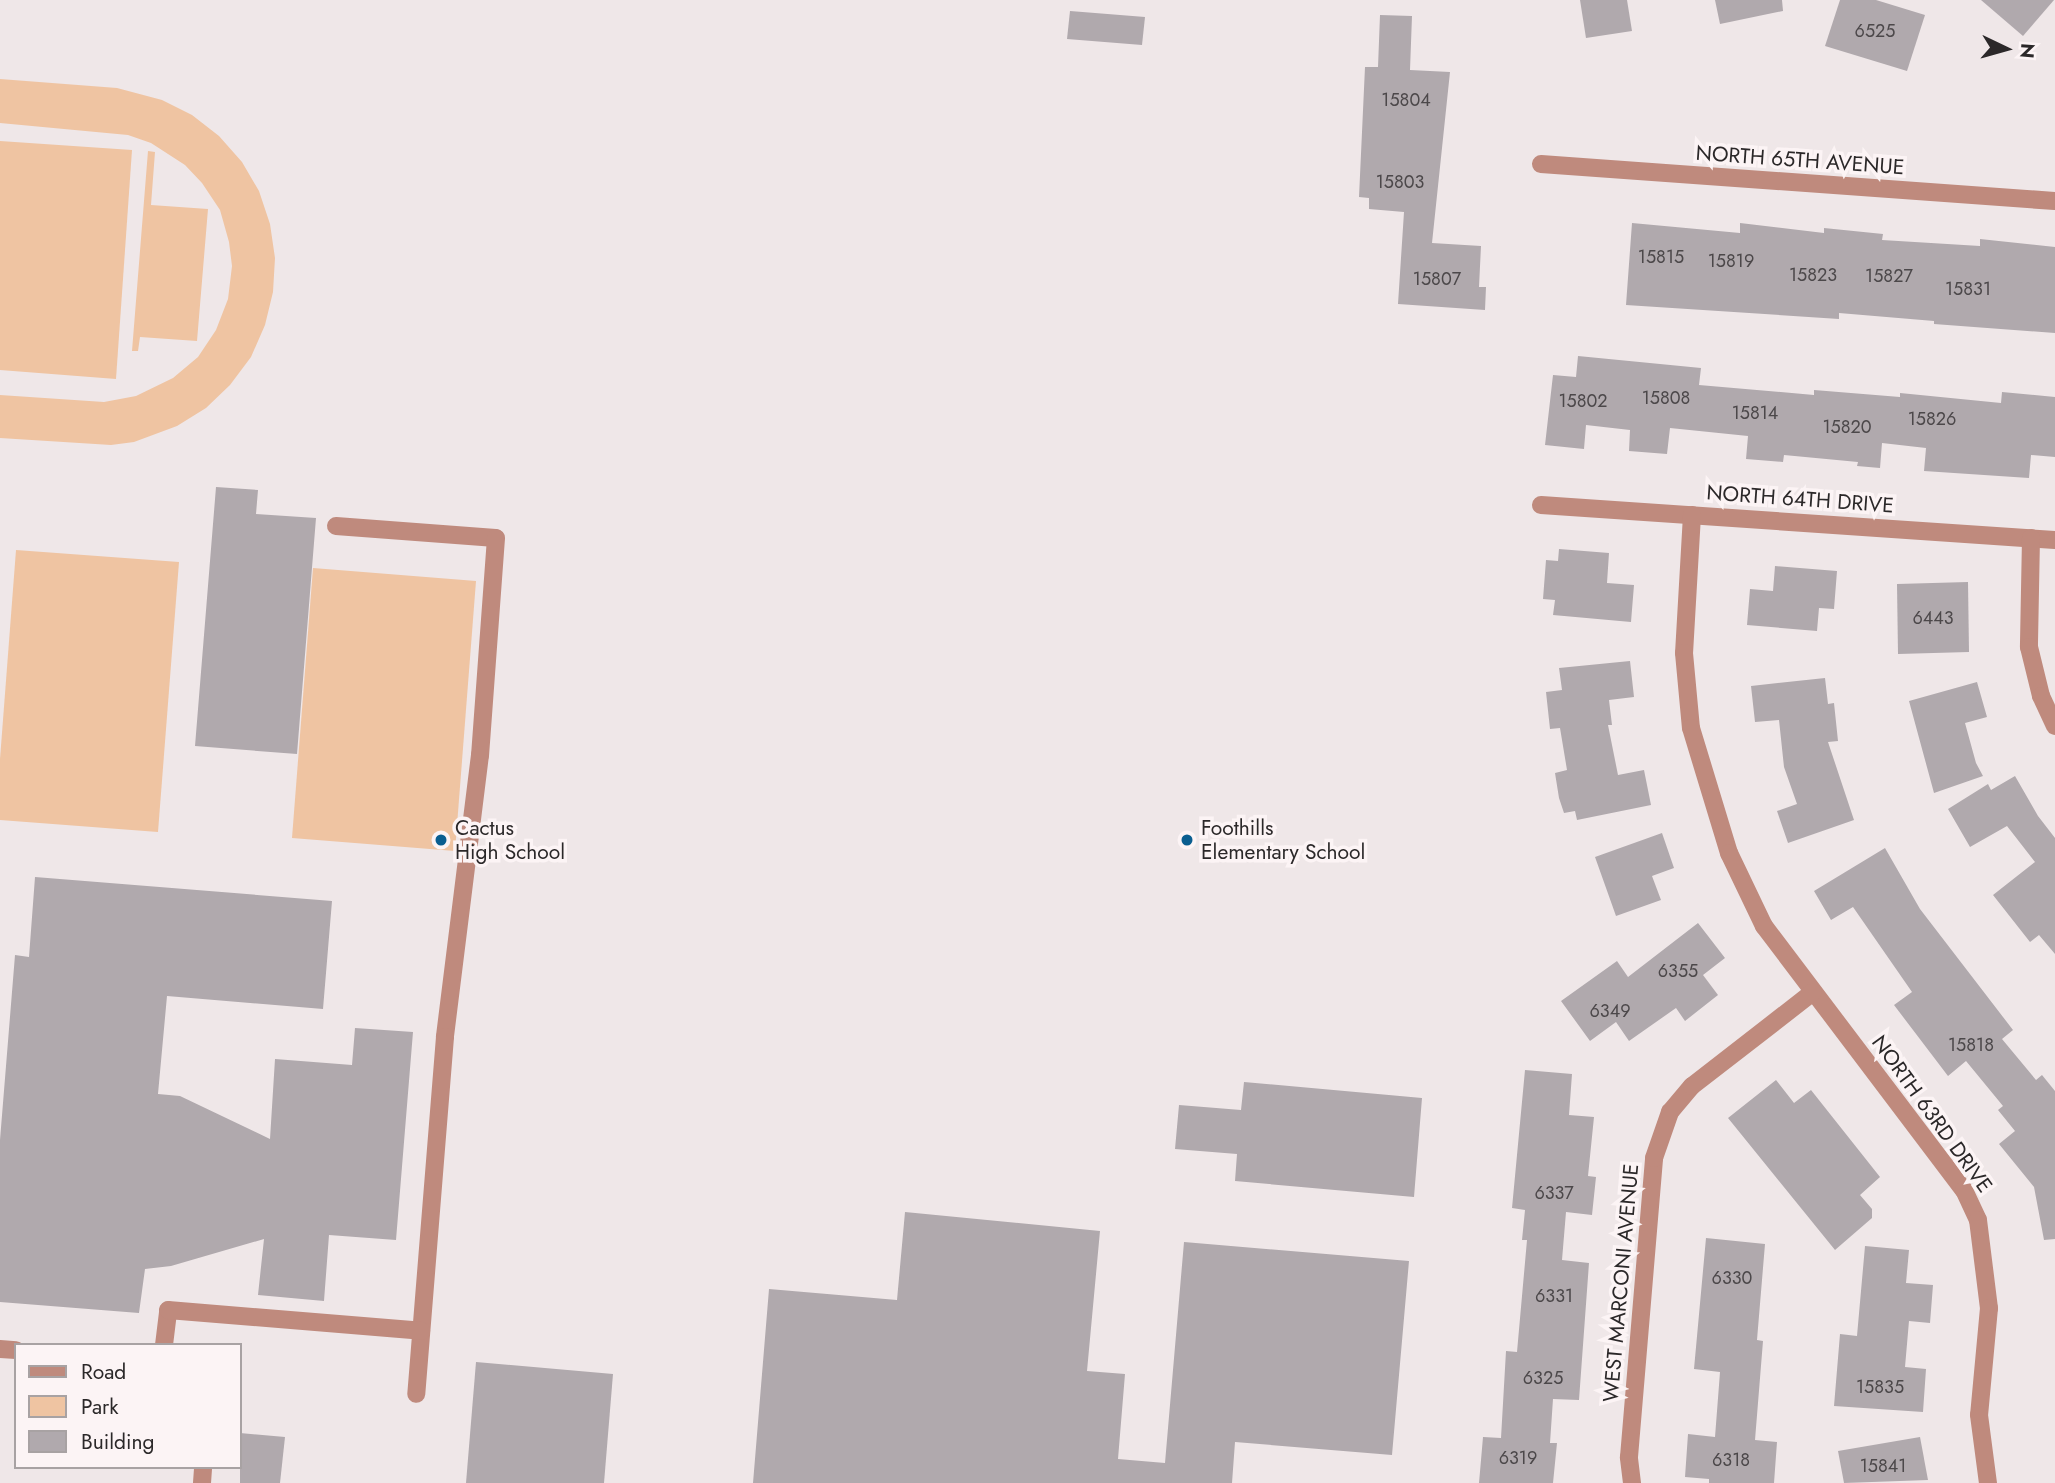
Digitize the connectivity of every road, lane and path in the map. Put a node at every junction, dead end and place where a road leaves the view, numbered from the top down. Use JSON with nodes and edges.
{"nodes":[{"id":1,"x":1541,"y":164,"type":"dead end"},
{"id":2,"x":2055,"y":201,"type":"edge"},
{"id":3,"x":1541,"y":505,"type":"dead end"},
{"id":4,"x":1692,"y":515,"type":"junction"},
{"id":5,"x":336,"y":526,"type":"dead end"},
{"id":6,"x":2031,"y":538,"type":"junction"},
{"id":7,"x":2055,"y":540,"type":"edge"},
{"id":8,"x":2055,"y":726,"type":"edge"},
{"id":9,"x":1813,"y":992,"type":"junction"},
{"id":10,"x":421,"y":1331,"type":"junction"},
{"id":11,"x":164,"y":1343,"type":"edge"},
{"id":12,"x":416,"y":1394,"type":"dead end"},
{"id":13,"x":1632,"y":1483,"type":"edge"},
{"id":14,"x":1988,"y":1483,"type":"edge"}],
"edges":[{"from":1,"to":2,"type":"street","name":"NORTH 65TH AVENUE"},
{"from":3,"to":4,"type":"street","name":"NORTH 64TH DRIVE"},
{"from":4,"to":6,"type":"street","name":"NORTH 64TH DRIVE"},
{"from":4,"to":9,"type":"street"},
{"from":5,"to":10,"type":"street"},
{"from":6,"to":7,"type":"street","name":"NORTH 64TH DRIVE"},
{"from":6,"to":8,"type":"street"},
{"from":9,"to":13,"type":"street","name":"WEST MARCONI AVENUE"},
{"from":9,"to":14,"type":"street","name":"NORTH 63RD DRIVE"},
{"from":10,"to":11,"type":"street"},
{"from":10,"to":12,"type":"street"}]}
